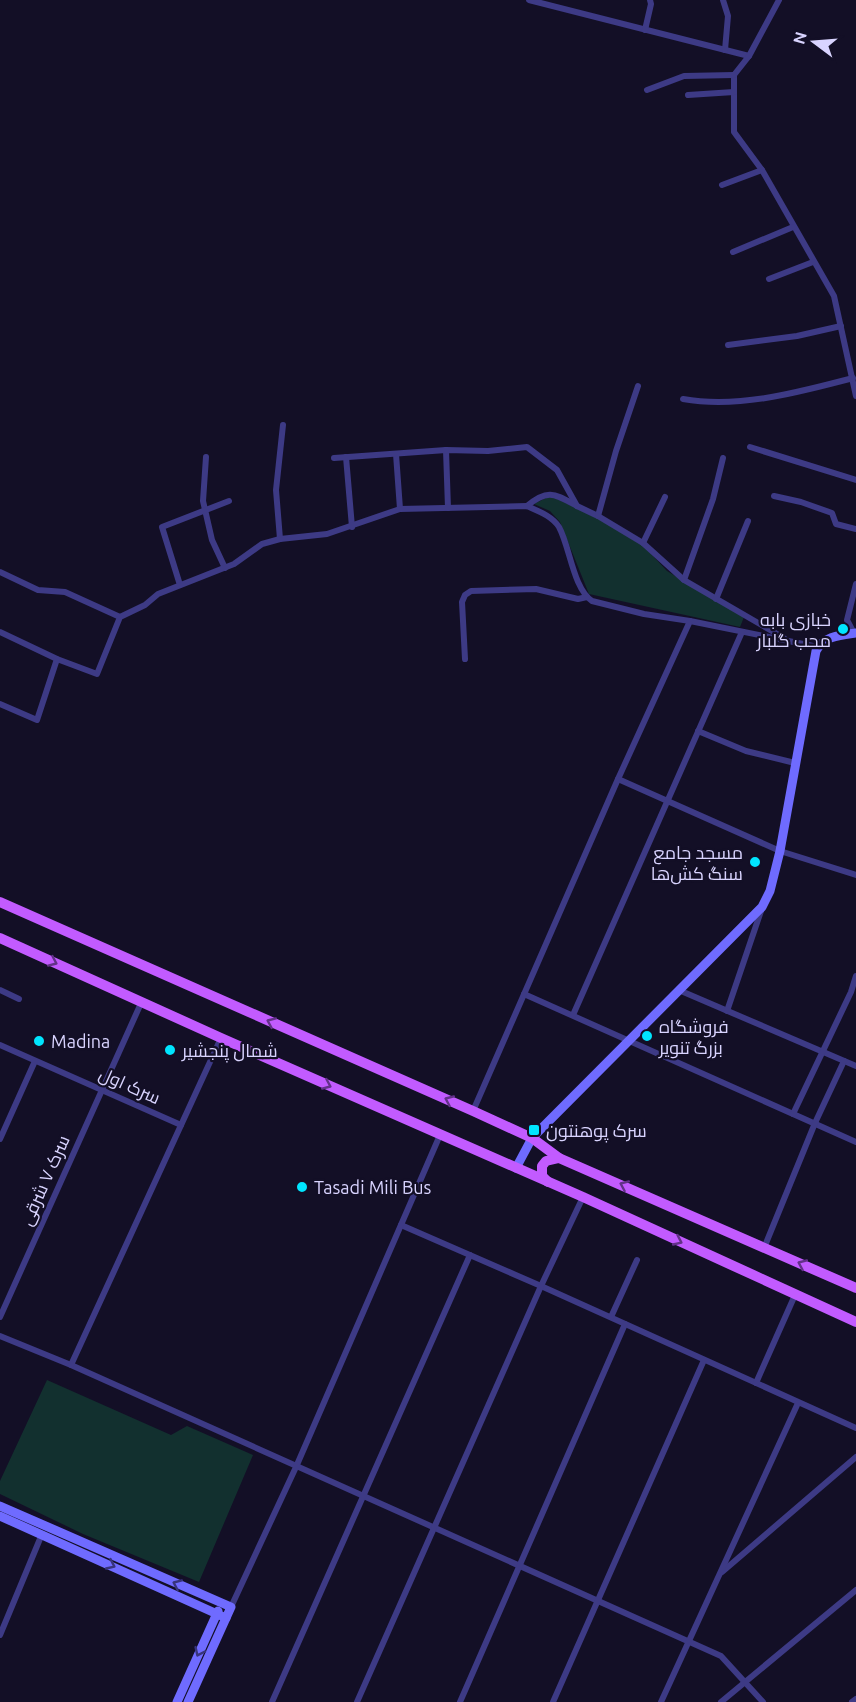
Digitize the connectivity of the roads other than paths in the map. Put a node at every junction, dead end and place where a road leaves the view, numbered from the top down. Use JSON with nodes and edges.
{"nodes":[{"id":1,"x":528,"y":0,"type":"edge"},
{"id":2,"x":650,"y":0,"type":"edge"},
{"id":3,"x":723,"y":0,"type":"edge"},
{"id":4,"x":779,"y":0,"type":"edge"},
{"id":5,"x":645,"y":30,"type":"junction"},
{"id":6,"x":725,"y":50,"type":"junction"},
{"id":7,"x":749,"y":56,"type":"junction"},
{"id":8,"x":734,"y":75,"type":"junction"},
{"id":9,"x":647,"y":90,"type":"dead end"},
{"id":10,"x":734,"y":92,"type":"junction"},
{"id":11,"x":688,"y":95,"type":"dead end"},
{"id":12,"x":762,"y":170,"type":"junction"},
{"id":13,"x":722,"y":185,"type":"dead end"},
{"id":14,"x":793,"y":227,"type":"junction"},
{"id":15,"x":733,"y":252,"type":"dead end"},
{"id":16,"x":813,"y":262,"type":"junction"},
{"id":17,"x":769,"y":279,"type":"dead end"},
{"id":18,"x":841,"y":326,"type":"junction"},
{"id":19,"x":728,"y":345,"type":"dead end"},
{"id":20,"x":853,"y":378,"type":"junction"},
{"id":21,"x":638,"y":386,"type":"dead end"},
{"id":22,"x":856,"y":396,"type":"edge"},
{"id":23,"x":683,"y":399,"type":"dead end"},
{"id":24,"x":283,"y":425,"type":"dead end"},
{"id":25,"x":750,"y":447,"type":"dead end"},
{"id":26,"x":446,"y":450,"type":"junction"},
{"id":27,"x":396,"y":454,"type":"junction"},
{"id":28,"x":346,"y":457,"type":"junction"},
{"id":29,"x":206,"y":458,"type":"dead end"},
{"id":30,"x":334,"y":458,"type":"dead end"},
{"id":31,"x":723,"y":458,"type":"dead end"},
{"id":32,"x":856,"y":480,"type":"edge"},
{"id":33,"x":774,"y":496,"type":"dead end"},
{"id":34,"x":664,"y":497,"type":"dead end"},
{"id":35,"x":229,"y":501,"type":"dead end"},
{"id":36,"x":527,"y":506,"type":"junction"},
{"id":37,"x":577,"y":506,"type":"junction"},
{"id":38,"x":448,"y":508,"type":"junction"},
{"id":39,"x":400,"y":509,"type":"junction"},
{"id":40,"x":205,"y":511,"type":"junction"},
{"id":41,"x":598,"y":516,"type":"junction"},
{"id":42,"x":748,"y":521,"type":"dead end"},
{"id":43,"x":352,"y":526,"type":"junction"},
{"id":44,"x":856,"y":529,"type":"edge"},
{"id":45,"x":280,"y":539,"type":"junction"},
{"id":46,"x":643,"y":543,"type":"junction"},
{"id":47,"x":225,"y":568,"type":"junction"},
{"id":48,"x":0,"y":572,"type":"edge"},
{"id":49,"x":684,"y":579,"type":"junction"},
{"id":50,"x":856,"y":584,"type":"edge"},
{"id":51,"x":180,"y":585,"type":"junction"},
{"id":52,"x":587,"y":597,"type":"junction"},
{"id":53,"x":716,"y":599,"type":"junction"},
{"id":54,"x":120,"y":617,"type":"junction"},
{"id":55,"x":690,"y":621,"type":"junction"},
{"id":56,"x":0,"y":632,"type":"edge"},
{"id":57,"x":742,"y":633,"type":"junction"},
{"id":58,"x":855,"y":633,"type":"edge"},
{"id":59,"x":789,"y":641,"type":"junction"},
{"id":60,"x":818,"y":647,"type":"junction"},
{"id":61,"x":57,"y":659,"type":"junction"},
{"id":62,"x":465,"y":659,"type":"dead end"},
{"id":63,"x":0,"y":704,"type":"edge"},
{"id":64,"x":698,"y":731,"type":"junction"},
{"id":65,"x":795,"y":763,"type":"junction"},
{"id":66,"x":618,"y":779,"type":"junction"},
{"id":67,"x":669,"y":802,"type":"junction"},
{"id":68,"x":780,"y":851,"type":"junction"},
{"id":69,"x":856,"y":875,"type":"edge"},
{"id":70,"x":0,"y":902,"type":"edge"},
{"id":71,"x":762,"y":907,"type":"junction"},
{"id":72,"x":0,"y":938,"type":"edge"},
{"id":73,"x":856,"y":976,"type":"edge"},
{"id":74,"x":0,"y":990,"type":"edge"},
{"id":75,"x":681,"y":991,"type":"junction"},
{"id":76,"x":524,"y":994,"type":"junction"},
{"id":77,"x":19,"y":999,"type":"dead end"},
{"id":78,"x":142,"y":1001,"type":"junction"},
{"id":79,"x":727,"y":1011,"type":"junction"},
{"id":80,"x":573,"y":1015,"type":"junction"},
{"id":81,"x":221,"y":1038,"type":"junction"},
{"id":82,"x":630,"y":1041,"type":"junction"},
{"id":83,"x":0,"y":1045,"type":"edge"},
{"id":84,"x":822,"y":1052,"type":"junction"},
{"id":85,"x":35,"y":1061,"type":"junction"},
{"id":86,"x":844,"y":1061,"type":"junction"},
{"id":87,"x":856,"y":1066,"type":"edge"},
{"id":88,"x":102,"y":1088,"type":"junction"},
{"id":89,"x":473,"y":1111,"type":"junction"},
{"id":90,"x":794,"y":1114,"type":"junction"},
{"id":91,"x":815,"y":1123,"type":"junction"},
{"id":92,"x":181,"y":1125,"type":"junction"},
{"id":93,"x":440,"y":1135,"type":"junction"},
{"id":94,"x":532,"y":1138,"type":"junction"},
{"id":95,"x":0,"y":1139,"type":"edge"},
{"id":96,"x":856,"y":1142,"type":"edge"},
{"id":97,"x":559,"y":1158,"type":"junction"},
{"id":98,"x":516,"y":1168,"type":"junction"},
{"id":99,"x":548,"y":1182,"type":"junction"},
{"id":100,"x":583,"y":1197,"type":"junction"},
{"id":101,"x":401,"y":1225,"type":"junction"},
{"id":102,"x":764,"y":1248,"type":"junction"},
{"id":103,"x":470,"y":1255,"type":"junction"},
{"id":104,"x":637,"y":1260,"type":"dead end"},
{"id":105,"x":541,"y":1286,"type":"junction"},
{"id":106,"x":856,"y":1288,"type":"edge"},
{"id":107,"x":795,"y":1295,"type":"junction"},
{"id":108,"x":0,"y":1317,"type":"edge"},
{"id":109,"x":611,"y":1317,"type":"junction"},
{"id":110,"x":856,"y":1322,"type":"edge"},
{"id":111,"x":625,"y":1324,"type":"junction"},
{"id":112,"x":0,"y":1336,"type":"edge"},
{"id":113,"x":704,"y":1360,"type":"junction"},
{"id":114,"x":71,"y":1365,"type":"junction"},
{"id":115,"x":756,"y":1383,"type":"junction"},
{"id":116,"x":798,"y":1403,"type":"junction"},
{"id":117,"x":856,"y":1428,"type":"edge"},
{"id":118,"x":856,"y":1457,"type":"edge"},
{"id":119,"x":296,"y":1467,"type":"junction"},
{"id":120,"x":362,"y":1496,"type":"junction"},
{"id":121,"x":0,"y":1506,"type":"edge"},
{"id":122,"x":0,"y":1516,"type":"edge"},
{"id":123,"x":434,"y":1527,"type":"junction"},
{"id":124,"x":42,"y":1534,"type":"junction"},
{"id":125,"x":520,"y":1565,"type":"junction"},
{"id":126,"x":721,"y":1573,"type":"junction"},
{"id":127,"x":856,"y":1590,"type":"edge"},
{"id":128,"x":597,"y":1599,"type":"junction"},
{"id":129,"x":221,"y":1603,"type":"junction"},
{"id":130,"x":231,"y":1607,"type":"junction"},
{"id":131,"x":221,"y":1616,"type":"junction"},
{"id":132,"x":0,"y":1635,"type":"edge"},
{"id":133,"x":688,"y":1640,"type":"junction"},
{"id":134,"x":745,"y":1681,"type":"junction"},
{"id":135,"x":856,"y":1699,"type":"edge"},
{"id":136,"x":177,"y":1702,"type":"edge"},
{"id":137,"x":188,"y":1702,"type":"edge"},
{"id":138,"x":272,"y":1702,"type":"edge"},
{"id":139,"x":357,"y":1702,"type":"edge"},
{"id":140,"x":460,"y":1702,"type":"edge"},
{"id":141,"x":553,"y":1702,"type":"edge"},
{"id":142,"x":661,"y":1702,"type":"edge"},
{"id":143,"x":722,"y":1702,"type":"edge"},
{"id":144,"x":763,"y":1702,"type":"edge"},
{"id":145,"x":852,"y":1702,"type":"edge"}],
"edges":[{"from":1,"to":5,"type":"street"},
{"from":2,"to":5,"type":"street"},
{"from":3,"to":6,"type":"street"},
{"from":4,"to":7,"type":"street"},
{"from":5,"to":6,"type":"street"},
{"from":6,"to":7,"type":"street"},
{"from":7,"to":8,"type":"street"},
{"from":8,"to":9,"type":"street"},
{"from":8,"to":10,"type":"street"},
{"from":10,"to":11,"type":"street"},
{"from":10,"to":12,"type":"street"},
{"from":12,"to":13,"type":"street"},
{"from":12,"to":14,"type":"street"},
{"from":14,"to":15,"type":"street"},
{"from":14,"to":16,"type":"street"},
{"from":16,"to":17,"type":"street"},
{"from":16,"to":18,"type":"street"},
{"from":18,"to":19,"type":"street"},
{"from":18,"to":20,"type":"street"},
{"from":20,"to":22,"type":"street"},
{"from":20,"to":23,"type":"street"},
{"from":21,"to":41,"type":"street"},
{"from":24,"to":45,"type":"street"},
{"from":25,"to":32,"type":"street"},
{"from":26,"to":27,"type":"street"},
{"from":26,"to":37,"type":"street"},
{"from":26,"to":38,"type":"street"},
{"from":27,"to":28,"type":"street"},
{"from":27,"to":39,"type":"street"},
{"from":28,"to":30,"type":"street"},
{"from":28,"to":43,"type":"street"},
{"from":29,"to":40,"type":"street"},
{"from":31,"to":49,"type":"street"},
{"from":33,"to":44,"type":"street"},
{"from":34,"to":46,"type":"street"},
{"from":35,"to":40,"type":"street"},
{"from":36,"to":37,"type":"street"},
{"from":36,"to":38,"type":"street"},
{"from":36,"to":52,"type":"street"},
{"from":37,"to":41,"type":"street"},
{"from":38,"to":39,"type":"street"},
{"from":39,"to":43,"type":"street"},
{"from":40,"to":47,"type":"street"},
{"from":40,"to":51,"type":"street"},
{"from":41,"to":46,"type":"street"},
{"from":42,"to":53,"type":"street"},
{"from":43,"to":45,"type":"street"},
{"from":45,"to":47,"type":"street"},
{"from":46,"to":49,"type":"street"},
{"from":47,"to":51,"type":"street"},
{"from":48,"to":54,"type":"street"},
{"from":49,"to":53,"type":"street"},
{"from":50,"to":58,"type":"street"},
{"from":51,"to":54,"type":"street"},
{"from":52,"to":55,"type":"street"},
{"from":52,"to":62,"type":"street"},
{"from":53,"to":59,"type":"street"},
{"from":54,"to":61,"type":"street"},
{"from":55,"to":57,"type":"street"},
{"from":55,"to":66,"type":"street"},
{"from":56,"to":61,"type":"street"},
{"from":57,"to":59,"type":"street"},
{"from":57,"to":64,"type":"street"},
{"from":58,"to":60,"type":"street"},
{"from":59,"to":60,"type":"street"},
{"from":60,"to":65,"type":"street"},
{"from":61,"to":63,"type":"street"},
{"from":64,"to":65,"type":"street"},
{"from":64,"to":67,"type":"street"},
{"from":65,"to":68,"type":"street"},
{"from":66,"to":67,"type":"street"},
{"from":66,"to":76,"type":"street"},
{"from":67,"to":68,"type":"street"},
{"from":67,"to":80,"type":"street"},
{"from":68,"to":69,"type":"street"},
{"from":68,"to":71,"type":"street"},
{"from":89,"to":70,"type":"main road","one_way":true},
{"from":71,"to":75,"type":"street"},
{"from":71,"to":79,"type":"street"},
{"from":72,"to":78,"type":"main road","one_way":true},
{"from":73,"to":84,"type":"street"},
{"from":74,"to":77,"type":"street"},
{"from":75,"to":79,"type":"street"},
{"from":75,"to":82,"type":"street"},
{"from":76,"to":80,"type":"street"},
{"from":76,"to":89,"type":"street"},
{"from":78,"to":81,"type":"main road"},
{"from":78,"to":88,"type":"street","name":"سرک ۷ شرقی"},
{"from":79,"to":84,"type":"street"},
{"from":80,"to":82,"type":"street"},
{"from":81,"to":92,"type":"street"},
{"from":81,"to":93,"type":"main road","one_way":true},
{"from":82,"to":90,"type":"street"},
{"from":82,"to":94,"type":"street"},
{"from":83,"to":85,"type":"street","name":"سرک‌ اول"},
{"from":84,"to":86,"type":"street"},
{"from":84,"to":90,"type":"street"},
{"from":85,"to":88,"type":"street","name":"سرک‌ اول"},
{"from":85,"to":95,"type":"street"},
{"from":86,"to":87,"type":"street"},
{"from":86,"to":91,"type":"street"},
{"from":88,"to":92,"type":"street","name":"سرک‌ اول"},
{"from":88,"to":108,"type":"street","name":"سرک ۷ شرقی"},
{"from":89,"to":94,"type":"main road"},
{"from":90,"to":91,"type":"street"},
{"from":91,"to":96,"type":"street"},
{"from":91,"to":102,"type":"street"},
{"from":92,"to":114,"type":"street"},
{"from":93,"to":98,"type":"main road"},
{"from":93,"to":101,"type":"street"},
{"from":94,"to":97,"type":"main road"},
{"from":94,"to":98,"type":"street"},
{"from":97,"to":99,"type":"main road"},
{"from":102,"to":97,"type":"main road","one_way":true},
{"from":98,"to":99,"type":"main road"},
{"from":99,"to":100,"type":"main road"},
{"from":100,"to":105,"type":"street"},
{"from":100,"to":107,"type":"main road","one_way":true},
{"from":101,"to":103,"type":"street"},
{"from":101,"to":119,"type":"street"},
{"from":106,"to":102,"type":"main road","one_way":true},
{"from":103,"to":105,"type":"street"},
{"from":103,"to":120,"type":"street"},
{"from":104,"to":109,"type":"street"},
{"from":105,"to":109,"type":"street"},
{"from":105,"to":123,"type":"street"},
{"from":107,"to":110,"type":"main road"},
{"from":107,"to":115,"type":"street"},
{"from":109,"to":111,"type":"street"},
{"from":111,"to":113,"type":"street"},
{"from":111,"to":125,"type":"street"},
{"from":112,"to":114,"type":"street"},
{"from":113,"to":115,"type":"street"},
{"from":113,"to":128,"type":"street"},
{"from":114,"to":119,"type":"street"},
{"from":115,"to":116,"type":"street"},
{"from":116,"to":117,"type":"street"},
{"from":116,"to":126,"type":"street"},
{"from":118,"to":126,"type":"street"},
{"from":119,"to":120,"type":"street"},
{"from":119,"to":130,"type":"street"},
{"from":120,"to":123,"type":"street"},
{"from":120,"to":138,"type":"street"},
{"from":129,"to":121,"type":"street","one_way":true},
{"from":122,"to":124,"type":"street"},
{"from":123,"to":125,"type":"street"},
{"from":123,"to":139,"type":"street"},
{"from":124,"to":131,"type":"street","one_way":true},
{"from":124,"to":132,"type":"street"},
{"from":125,"to":128,"type":"street"},
{"from":125,"to":140,"type":"street"},
{"from":126,"to":133,"type":"street"},
{"from":127,"to":134,"type":"street"},
{"from":128,"to":133,"type":"street"},
{"from":128,"to":141,"type":"street"},
{"from":129,"to":130,"type":"street"},
{"from":129,"to":131,"type":"street"},
{"from":130,"to":131,"type":"street"},
{"from":131,"to":136,"type":"street","one_way":true},
{"from":131,"to":137,"type":"street"},
{"from":133,"to":134,"type":"street"},
{"from":133,"to":142,"type":"street"},
{"from":134,"to":143,"type":"street"},
{"from":134,"to":144,"type":"street"},
{"from":135,"to":145,"type":"street"}]}
